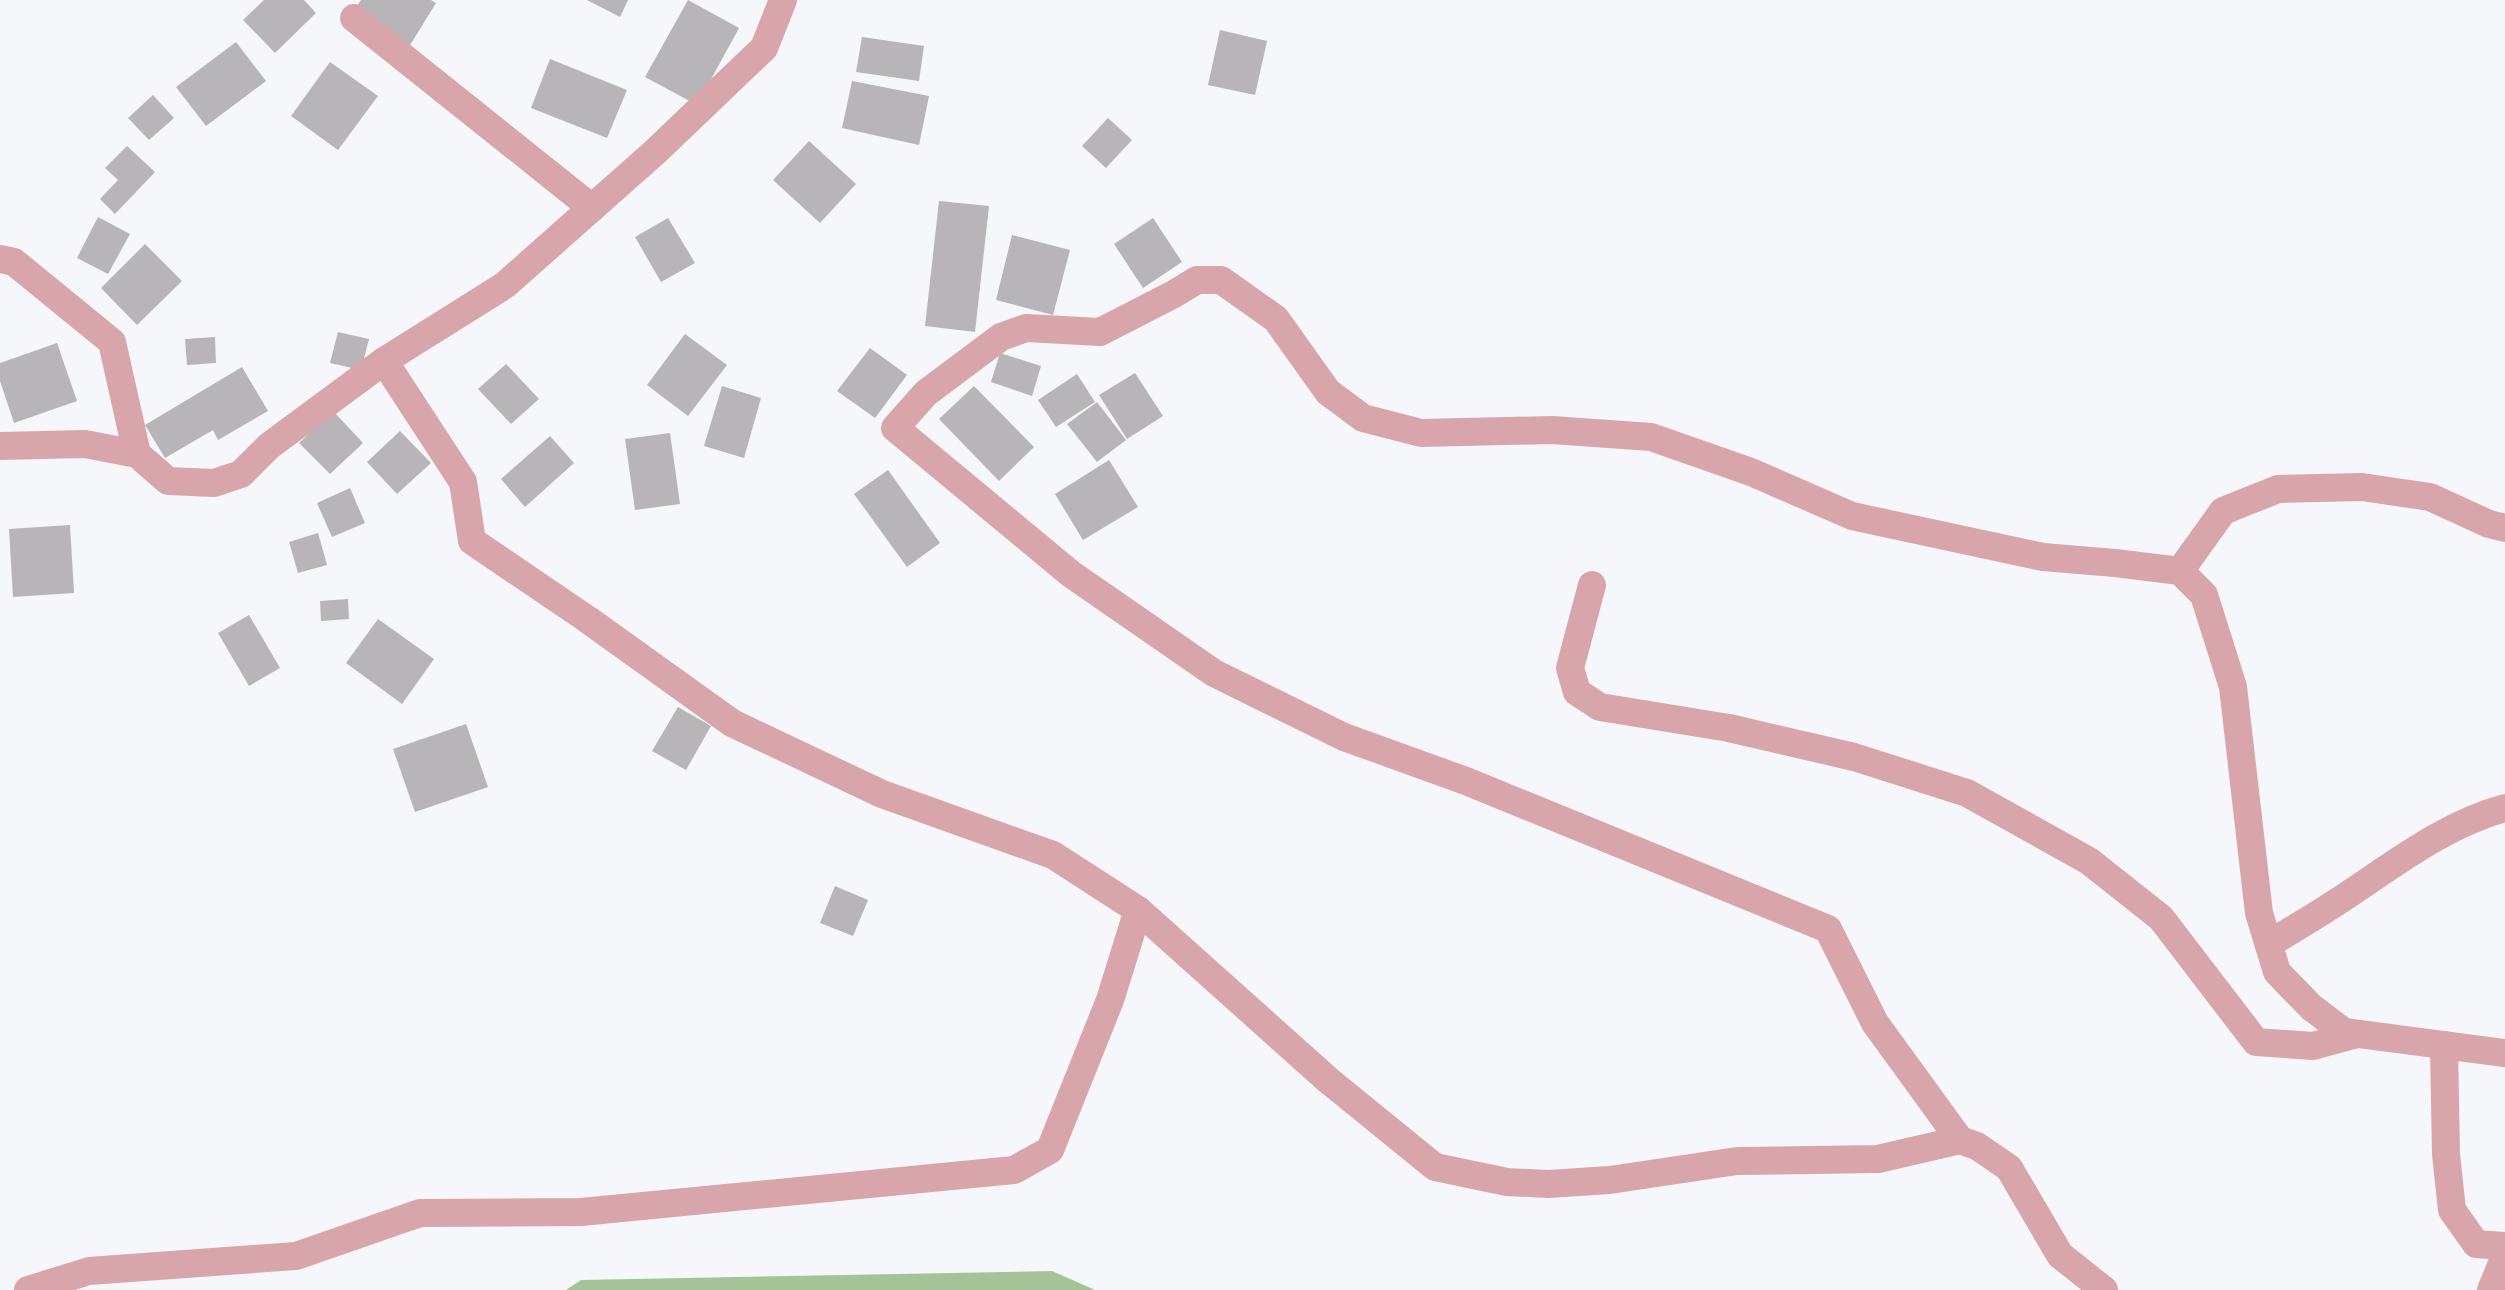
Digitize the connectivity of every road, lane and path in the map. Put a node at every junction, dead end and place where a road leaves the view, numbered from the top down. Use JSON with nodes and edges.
{"nodes":[{"id":1,"x":783,"y":0,"type":"edge"},
{"id":2,"x":354,"y":18,"type":"dead end"},
{"id":3,"x":592,"y":208,"type":"junction"},
{"id":4,"x":0,"y":259,"type":"edge"},
{"id":5,"x":384,"y":361,"type":"junction"},
{"id":6,"x":0,"y":446,"type":"edge"},
{"id":7,"x":137,"y":454,"type":"junction"},
{"id":8,"x":2505,"y":528,"type":"edge"},
{"id":9,"x":2180,"y":571,"type":"junction"},
{"id":10,"x":1592,"y":586,"type":"dead end"},
{"id":11,"x":2505,"y":808,"type":"edge"},
{"id":12,"x":1138,"y":910,"type":"junction"},
{"id":13,"x":2269,"y":944,"type":"junction"},
{"id":14,"x":2357,"y":1034,"type":"junction"},
{"id":15,"x":2444,"y":1045,"type":"junction"},
{"id":16,"x":2505,"y":1053,"type":"edge"},
{"id":17,"x":1960,"y":1140,"type":"junction"},
{"id":18,"x":2505,"y":1246,"type":"edge"},
{"id":19,"x":2505,"y":1256,"type":"edge"},
{"id":20,"x":28,"y":1290,"type":"edge"},
{"id":21,"x":2104,"y":1290,"type":"edge"},
{"id":22,"x":2491,"y":1290,"type":"edge"}],
"edges":[{"from":1,"to":3,"type":"street"},
{"from":2,"to":3,"type":"street"},
{"from":3,"to":5,"type":"street"},
{"from":4,"to":7,"type":"street"},
{"from":5,"to":7,"type":"street"},
{"from":5,"to":12,"type":"street"},
{"from":6,"to":7,"type":"street"},
{"from":8,"to":9,"type":"street"},
{"from":9,"to":13,"type":"street"},
{"from":9,"to":17,"type":"street"},
{"from":10,"to":14,"type":"street"},
{"from":11,"to":13,"type":"street"},
{"from":12,"to":17,"type":"street"},
{"from":12,"to":20,"type":"street"},
{"from":13,"to":14,"type":"street"},
{"from":14,"to":15,"type":"street"},
{"from":15,"to":16,"type":"street"},
{"from":15,"to":18,"type":"street"},
{"from":17,"to":21,"type":"street"},
{"from":19,"to":22,"type":"street"}]}
